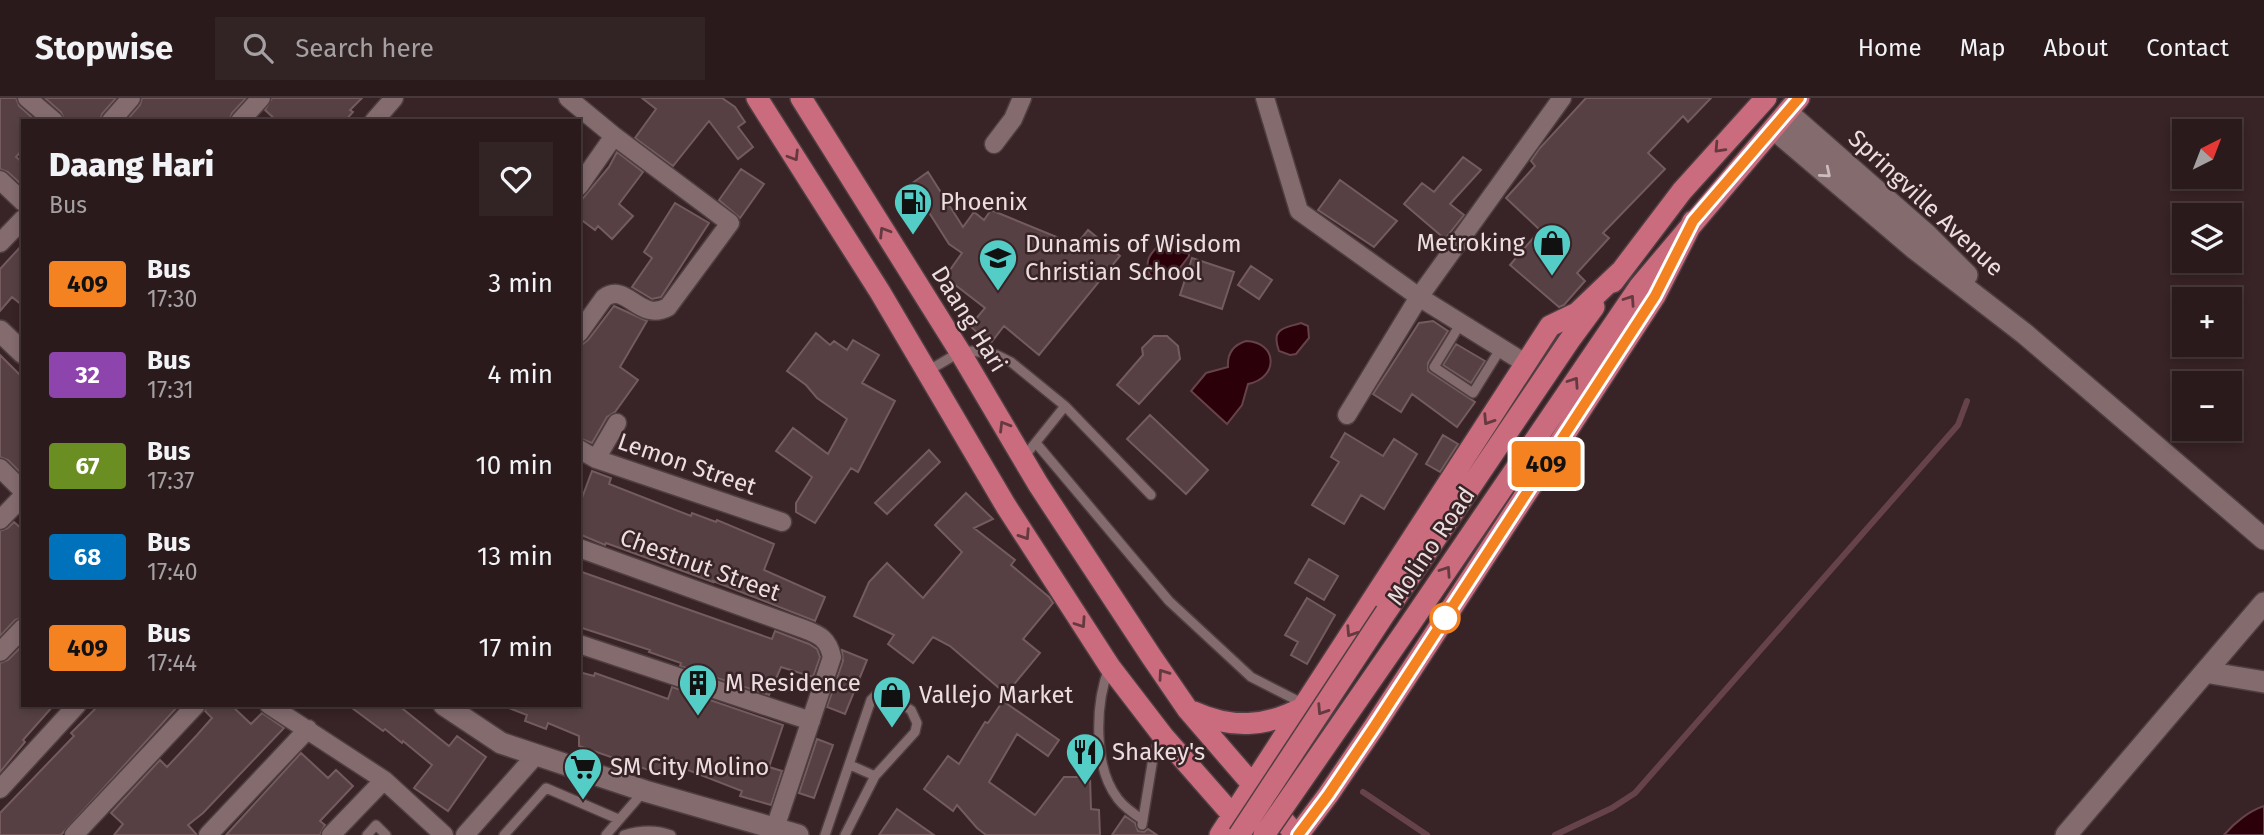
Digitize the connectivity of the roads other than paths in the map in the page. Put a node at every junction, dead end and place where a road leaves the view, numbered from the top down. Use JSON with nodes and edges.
{"nodes":[{"id":1,"x":27,"y":98,"type":"edge"},
{"id":2,"x":131,"y":98,"type":"edge"},
{"id":3,"x":261,"y":98,"type":"edge"},
{"id":4,"x":394,"y":98,"type":"edge"},
{"id":5,"x":568,"y":98,"type":"edge"},
{"id":6,"x":757,"y":98,"type":"edge"},
{"id":7,"x":1022,"y":98,"type":"edge"},
{"id":8,"x":1265,"y":98,"type":"edge"},
{"id":9,"x":1562,"y":98,"type":"edge"},
{"id":10,"x":1766,"y":98,"type":"edge"},
{"id":11,"x":805,"y":105,"type":"edge"},
{"id":12,"x":1787,"y":113,"type":"edge"},
{"id":13,"x":52,"y":119,"type":"edge"},
{"id":14,"x":113,"y":119,"type":"edge"},
{"id":15,"x":242,"y":119,"type":"edge"},
{"id":16,"x":376,"y":119,"type":"edge"},
{"id":17,"x":777,"y":129,"type":"junction"},
{"id":18,"x":614,"y":136,"type":"junction"},
{"id":19,"x":994,"y":144,"type":"dead end"},
{"id":20,"x":0,"y":180,"type":"edge"},
{"id":21,"x":581,"y":183,"type":"edge"},
{"id":22,"x":21,"y":200,"type":"edge"},
{"id":23,"x":21,"y":221,"type":"edge"},
{"id":24,"x":1693,"y":221,"type":"junction"},
{"id":25,"x":0,"y":243,"type":"edge"},
{"id":26,"x":1620,"y":272,"type":"junction"},
{"id":27,"x":910,"y":274,"type":"junction"},
{"id":28,"x":880,"y":292,"type":"junction"},
{"id":29,"x":1419,"y":297,"type":"junction"},
{"id":30,"x":1461,"y":323,"type":"junction"},
{"id":31,"x":581,"y":330,"type":"edge"},
{"id":32,"x":0,"y":331,"type":"edge"},
{"id":33,"x":1502,"y":348,"type":"junction"},
{"id":34,"x":21,"y":352,"type":"edge"},
{"id":35,"x":960,"y":352,"type":"junction"},
{"id":36,"x":1525,"y":363,"type":"junction"},
{"id":37,"x":926,"y":372,"type":"junction"},
{"id":38,"x":1065,"y":406,"type":"junction"},
{"id":39,"x":1347,"y":415,"type":"dead end"},
{"id":40,"x":617,"y":423,"type":"dead end"},
{"id":41,"x":581,"y":450,"type":"edge"},
{"id":42,"x":1030,"y":451,"type":"junction"},
{"id":43,"x":596,"y":459,"type":"junction"},
{"id":44,"x":0,"y":468,"type":"edge"},
{"id":45,"x":1038,"y":484,"type":"junction"},
{"id":46,"x":21,"y":492,"type":"edge"},
{"id":47,"x":1151,"y":495,"type":"dead end"},
{"id":48,"x":21,"y":496,"type":"edge"},
{"id":49,"x":1006,"y":506,"type":"junction"},
{"id":50,"x":0,"y":520,"type":"edge"},
{"id":51,"x":782,"y":522,"type":"dead end"},
{"id":52,"x":2264,"y":539,"type":"edge"},
{"id":53,"x":1079,"y":546,"type":"junction"},
{"id":54,"x":581,"y":549,"type":"edge"},
{"id":55,"x":1044,"y":565,"type":"junction"},
{"id":56,"x":2264,"y":603,"type":"edge"},
{"id":57,"x":21,"y":630,"type":"edge"},
{"id":58,"x":581,"y":644,"type":"edge"},
{"id":59,"x":0,"y":652,"type":"edge"},
{"id":60,"x":1110,"y":667,"type":"junction"},
{"id":61,"x":2205,"y":672,"type":"junction"},
{"id":62,"x":2264,"y":682,"type":"edge"},
{"id":63,"x":75,"y":707,"type":"edge"},
{"id":64,"x":194,"y":707,"type":"edge"},
{"id":65,"x":272,"y":707,"type":"edge"},
{"id":66,"x":447,"y":707,"type":"edge"},
{"id":67,"x":1188,"y":710,"type":"junction"},
{"id":68,"x":1300,"y":710,"type":"junction"},
{"id":69,"x":811,"y":721,"type":"junction"},
{"id":70,"x":308,"y":729,"type":"junction"},
{"id":71,"x":1163,"y":736,"type":"junction"},
{"id":72,"x":536,"y":755,"type":"junction"},
{"id":73,"x":850,"y":765,"type":"junction"},
{"id":74,"x":875,"y":776,"type":"junction"},
{"id":75,"x":384,"y":780,"type":"junction"},
{"id":76,"x":1254,"y":783,"type":"junction"},
{"id":77,"x":0,"y":789,"type":"edge"},
{"id":78,"x":645,"y":791,"type":"junction"},
{"id":79,"x":618,"y":819,"type":"junction"},
{"id":80,"x":1236,"y":825,"type":"edge"},
{"id":81,"x":784,"y":832,"type":"edge"},
{"id":82,"x":74,"y":835,"type":"edge"},
{"id":83,"x":208,"y":835,"type":"edge"},
{"id":84,"x":331,"y":835,"type":"edge"},
{"id":85,"x":367,"y":835,"type":"edge"},
{"id":86,"x":386,"y":835,"type":"edge"},
{"id":87,"x":444,"y":835,"type":"edge"},
{"id":88,"x":465,"y":835,"type":"edge"},
{"id":89,"x":504,"y":835,"type":"edge"},
{"id":90,"x":606,"y":835,"type":"edge"},
{"id":91,"x":624,"y":835,"type":"edge"},
{"id":92,"x":671,"y":835,"type":"edge"},
{"id":93,"x":825,"y":835,"type":"edge"},
{"id":94,"x":845,"y":835,"type":"edge"},
{"id":95,"x":1220,"y":835,"type":"edge"},
{"id":96,"x":1250,"y":835,"type":"edge"},
{"id":97,"x":1264,"y":835,"type":"edge"},
{"id":98,"x":1297,"y":835,"type":"edge"},
{"id":99,"x":2066,"y":835,"type":"edge"}],
"edges":[{"from":1,"to":13,"type":"street"},
{"from":2,"to":14,"type":"street"},
{"from":3,"to":15,"type":"street"},
{"from":4,"to":16,"type":"street"},
{"from":5,"to":18,"type":"street"},
{"from":6,"to":17,"type":"main road"},
{"from":7,"to":19,"type":"street"},
{"from":8,"to":29,"type":"street"},
{"from":9,"to":29,"type":"street"},
{"from":10,"to":26,"type":"main road","name":"Molino Road","one_way":true},
{"from":11,"to":17,"type":"main road"},
{"from":27,"to":11,"type":"main road","name":"Daang Hari","one_way":true},
{"from":12,"to":24,"type":"main road","name":"Molino Road"},
{"from":12,"to":52,"type":"street","name":"Springville Avenue"},
{"from":17,"to":28,"type":"main road","one_way":true},
{"from":18,"to":21,"type":"street"},
{"from":18,"to":31,"type":"street"},
{"from":20,"to":22,"type":"street"},
{"from":23,"to":25,"type":"street"},
{"from":97,"to":24,"type":"main road","name":"Molino Road","one_way":true,"bridge":true},
{"from":24,"to":98,"type":"main road","name":"Molino Road"},
{"from":26,"to":36,"type":"main road","name":"Molino Road"},
{"from":26,"to":80,"type":"main road","name":"Molino Road","one_way":true,"bridge":true},
{"from":27,"to":28,"type":"main road"},
{"from":27,"to":35,"type":"main road","name":"Daang Hari"},
{"from":28,"to":37,"type":"main road"},
{"from":29,"to":30,"type":"street"},
{"from":29,"to":39,"type":"street"},
{"from":30,"to":33,"type":"street"},
{"from":30,"to":33,"type":"lane"},
{"from":32,"to":34,"type":"street"},
{"from":33,"to":36,"type":"street"},
{"from":35,"to":37,"type":"lane"},
{"from":35,"to":38,"type":"lane"},
{"from":42,"to":35,"type":"main road","name":"Daang Hari","one_way":true},
{"from":36,"to":68,"type":"main road","name":"Molino Road","one_way":true},
{"from":37,"to":49,"type":"main road"},
{"from":38,"to":42,"type":"lane"},
{"from":38,"to":47,"type":"lane"},
{"from":40,"to":43,"type":"street"},
{"from":41,"to":43,"type":"street","name":"Lemon Street"},
{"from":42,"to":45,"type":"main road","name":"Daang Hari"},
{"from":42,"to":68,"type":"lane"},
{"from":43,"to":51,"type":"street","name":"Lemon Street"},
{"from":44,"to":46,"type":"street"},
{"from":45,"to":49,"type":"main road"},
{"from":45,"to":53,"type":"main road","name":"Daang Hari"},
{"from":48,"to":50,"type":"street"},
{"from":49,"to":55,"type":"main road","one_way":true},
{"from":53,"to":55,"type":"main road"},
{"from":67,"to":53,"type":"main road","name":"Daang Hari","one_way":true},
{"from":54,"to":69,"type":"street","name":"Chestnut Street"},
{"from":55,"to":60,"type":"main road","one_way":true},
{"from":56,"to":61,"type":"street"},
{"from":57,"to":59,"type":"street"},
{"from":58,"to":69,"type":"street"},
{"from":60,"to":71,"type":"main road"},
{"from":60,"to":71,"type":"lane"},
{"from":61,"to":62,"type":"street"},
{"from":61,"to":99,"type":"street"},
{"from":63,"to":77,"type":"street"},
{"from":64,"to":82,"type":"street"},
{"from":65,"to":70,"type":"street"},
{"from":66,"to":72,"type":"street"},
{"from":67,"to":68,"type":"main road"},
{"from":67,"to":76,"type":"main road","name":"Daang Hari"},
{"from":68,"to":76,"type":"main road","name":"Molino Road"},
{"from":69,"to":81,"type":"street","name":"Chestnut Street"},
{"from":70,"to":75,"type":"street"},
{"from":70,"to":83,"type":"street"},
{"from":71,"to":80,"type":"main road"},
{"from":72,"to":78,"type":"street"},
{"from":72,"to":88,"type":"street"},
{"from":73,"to":74,"type":"lane"},
{"from":73,"to":74,"type":"lane"},
{"from":73,"to":93,"type":"lane"},
{"from":74,"to":94,"type":"lane"},
{"from":75,"to":84,"type":"street"},
{"from":75,"to":87,"type":"street"},
{"from":76,"to":80,"type":"main road","name":"Molino Road"},
{"from":76,"to":98,"type":"main road","name":"Daang Hari"},
{"from":78,"to":79,"type":"lane"},
{"from":78,"to":81,"type":"street"},
{"from":79,"to":89,"type":"lane"},
{"from":79,"to":90,"type":"lane"},
{"from":80,"to":95,"type":"main road","name":"Molino Road"},
{"from":80,"to":96,"type":"main road"},
{"from":85,"to":86,"type":"lane"},
{"from":91,"to":92,"type":"lane"}]}
